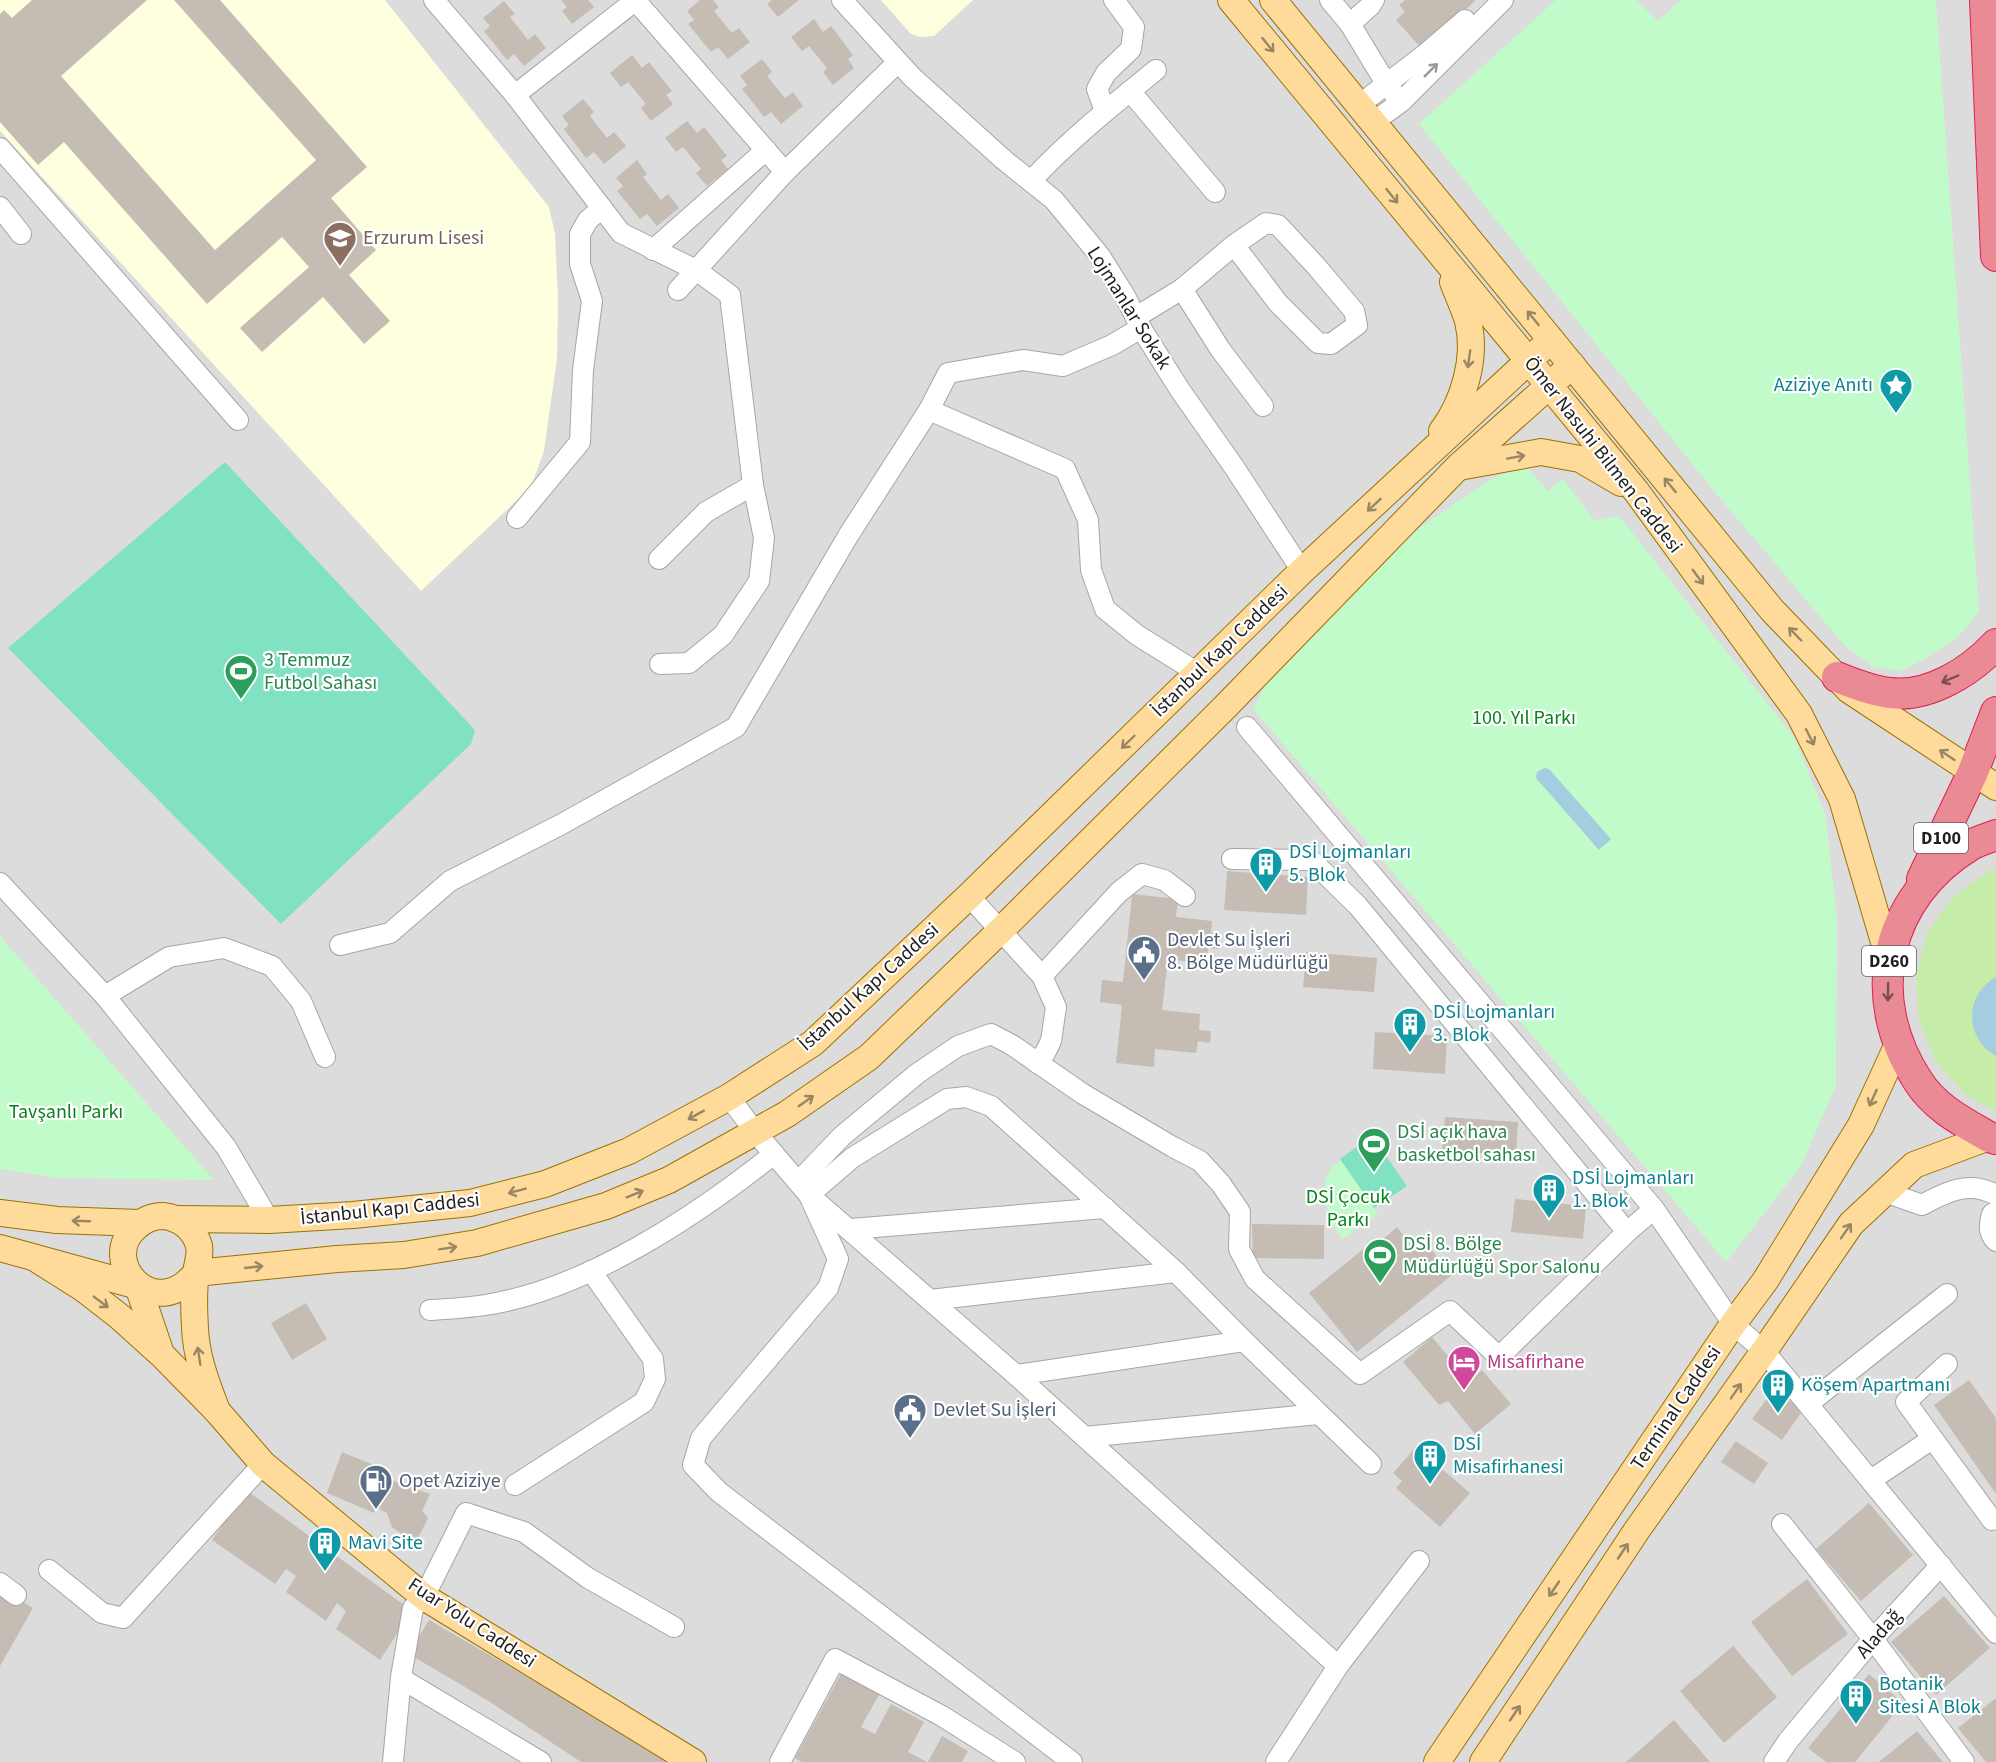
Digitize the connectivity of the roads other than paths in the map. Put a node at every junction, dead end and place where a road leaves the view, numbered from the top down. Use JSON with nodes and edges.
{"nodes":[{"id":1,"x":434,"y":0,"type":"edge"},
{"id":2,"x":636,"y":0,"type":"edge"},
{"id":3,"x":842,"y":0,"type":"edge"},
{"id":4,"x":1114,"y":0,"type":"edge"},
{"id":5,"x":1232,"y":0,"type":"edge"},
{"id":6,"x":1273,"y":0,"type":"edge"},
{"id":7,"x":1330,"y":0,"type":"edge"},
{"id":8,"x":1374,"y":0,"type":"edge"},
{"id":9,"x":1487,"y":0,"type":"edge"},
{"id":10,"x":1503,"y":0,"type":"edge"},
{"id":11,"x":1985,"y":0,"type":"edge"},
{"id":12,"x":1350,"y":24,"type":"junction"},
{"id":13,"x":898,"y":62,"type":"junction"},
{"id":14,"x":1156,"y":70,"type":"dead end"},
{"id":15,"x":1387,"y":85,"type":"junction"},
{"id":16,"x":1130,"y":91,"type":"junction"},
{"id":17,"x":515,"y":95,"type":"junction"},
{"id":18,"x":1401,"y":102,"type":"junction"},
{"id":19,"x":1105,"y":111,"type":"junction"},
{"id":20,"x":1365,"y":114,"type":"junction"},
{"id":21,"x":0,"y":148,"type":"edge"},
{"id":22,"x":766,"y":150,"type":"junction"},
{"id":23,"x":784,"y":172,"type":"junction"},
{"id":24,"x":1031,"y":181,"type":"junction"},
{"id":25,"x":1215,"y":192,"type":"dead end"},
{"id":26,"x":0,"y":207,"type":"edge"},
{"id":27,"x":602,"y":208,"type":"junction"},
{"id":28,"x":21,"y":234,"type":"dead end"},
{"id":29,"x":1234,"y":245,"type":"junction"},
{"id":30,"x":653,"y":250,"type":"junction"},
{"id":31,"x":1996,"y":256,"type":"edge"},
{"id":32,"x":1446,"y":263,"type":"junction"},
{"id":33,"x":696,"y":270,"type":"junction"},
{"id":34,"x":1182,"y":289,"type":"junction"},
{"id":35,"x":678,"y":290,"type":"dead end"},
{"id":36,"x":1138,"y":323,"type":"junction"},
{"id":37,"x":1551,"y":340,"type":"junction"},
{"id":38,"x":1528,"y":360,"type":"junction"},
{"id":39,"x":1572,"y":365,"type":"junction"},
{"id":40,"x":1549,"y":386,"type":"junction"},
{"id":41,"x":1263,"y":406,"type":"dead end"},
{"id":42,"x":929,"y":410,"type":"junction"},
{"id":43,"x":238,"y":420,"type":"dead end"},
{"id":44,"x":1417,"y":465,"type":"junction"},
{"id":45,"x":1458,"y":467,"type":"junction"},
{"id":46,"x":753,"y":484,"type":"junction"},
{"id":47,"x":1636,"y":492,"type":"junction"},
{"id":48,"x":517,"y":518,"type":"dead end"},
{"id":49,"x":659,"y":559,"type":"dead end"},
{"id":50,"x":1302,"y":571,"type":"junction"},
{"id":51,"x":1996,"y":644,"type":"edge"},
{"id":52,"x":660,"y":664,"type":"dead end"},
{"id":53,"x":1198,"y":673,"type":"junction"},
{"id":54,"x":1837,"y":677,"type":"junction"},
{"id":55,"x":1996,"y":712,"type":"edge"},
{"id":56,"x":1247,"y":727,"type":"dead end"},
{"id":57,"x":1984,"y":780,"type":"edge"},
{"id":58,"x":1996,"y":835,"type":"edge"},
{"id":59,"x":1232,"y":859,"type":"dead end"},
{"id":60,"x":0,"y":883,"type":"edge"},
{"id":61,"x":969,"y":896,"type":"junction"},
{"id":62,"x":1185,"y":896,"type":"dead end"},
{"id":63,"x":1909,"y":904,"type":"junction"},
{"id":64,"x":1001,"y":930,"type":"junction"},
{"id":65,"x":340,"y":945,"type":"dead end"},
{"id":66,"x":1889,"y":959,"type":"junction"},
{"id":67,"x":1042,"y":976,"type":"junction"},
{"id":68,"x":105,"y":996,"type":"junction"},
{"id":69,"x":1898,"y":1044,"type":"junction"},
{"id":70,"x":325,"y":1058,"type":"dead end"},
{"id":71,"x":1037,"y":1063,"type":"junction"},
{"id":72,"x":729,"y":1097,"type":"junction"},
{"id":73,"x":756,"y":1133,"type":"junction"},
{"id":74,"x":1992,"y":1138,"type":"edge"},
{"id":75,"x":774,"y":1154,"type":"junction"},
{"id":76,"x":804,"y":1188,"type":"junction"},
{"id":77,"x":1885,"y":1192,"type":"junction"},
{"id":78,"x":1996,"y":1195,"type":"edge"},
{"id":79,"x":1105,"y":1208,"type":"junction"},
{"id":80,"x":1654,"y":1209,"type":"junction"},
{"id":81,"x":1996,"y":1212,"type":"edge"},
{"id":82,"x":0,"y":1213,"type":"edge"},
{"id":83,"x":175,"y":1219,"type":"junction"},
{"id":84,"x":269,"y":1220,"type":"junction"},
{"id":85,"x":140,"y":1223,"type":"junction"},
{"id":86,"x":850,"y":1229,"type":"junction"},
{"id":87,"x":1627,"y":1232,"type":"junction"},
{"id":88,"x":1994,"y":1239,"type":"edge"},
{"id":89,"x":0,"y":1248,"type":"edge"},
{"id":90,"x":34,"y":1258,"type":"junction"},
{"id":91,"x":591,"y":1271,"type":"junction"},
{"id":92,"x":1176,"y":1272,"type":"junction"},
{"id":93,"x":196,"y":1273,"type":"junction"},
{"id":94,"x":138,"y":1286,"type":"junction"},
{"id":95,"x":1947,"y":1294,"type":"dead end"},
{"id":96,"x":930,"y":1299,"type":"junction"},
{"id":97,"x":430,"y":1310,"type":"dead end"},
{"id":98,"x":1734,"y":1324,"type":"junction"},
{"id":99,"x":1244,"y":1341,"type":"junction"},
{"id":100,"x":1764,"y":1351,"type":"junction"},
{"id":101,"x":161,"y":1354,"type":"junction"},
{"id":102,"x":1947,"y":1364,"type":"dead end"},
{"id":103,"x":1016,"y":1375,"type":"junction"},
{"id":104,"x":1808,"y":1404,"type":"junction"},
{"id":105,"x":217,"y":1411,"type":"junction"},
{"id":106,"x":1319,"y":1414,"type":"junction"},
{"id":107,"x":1085,"y":1437,"type":"junction"},
{"id":108,"x":1932,"y":1439,"type":"junction"},
{"id":109,"x":263,"y":1464,"type":"junction"},
{"id":110,"x":1371,"y":1464,"type":"dead end"},
{"id":111,"x":1871,"y":1480,"type":"junction"},
{"id":112,"x":515,"y":1485,"type":"dead end"},
{"id":113,"x":1992,"y":1520,"type":"dead end"},
{"id":114,"x":1782,"y":1524,"type":"dead end"},
{"id":115,"x":1419,"y":1561,"type":"dead end"},
{"id":116,"x":1941,"y":1565,"type":"junction"},
{"id":117,"x":49,"y":1570,"type":"dead end"},
{"id":118,"x":0,"y":1583,"type":"edge"},
{"id":119,"x":16,"y":1595,"type":"dead end"},
{"id":120,"x":424,"y":1597,"type":"junction"},
{"id":121,"x":674,"y":1627,"type":"dead end"},
{"id":122,"x":1996,"y":1633,"type":"edge"},
{"id":123,"x":1873,"y":1639,"type":"junction"},
{"id":124,"x":1338,"y":1665,"type":"junction"},
{"id":125,"x":402,"y":1679,"type":"junction"},
{"id":126,"x":393,"y":1762,"type":"edge"},
{"id":127,"x":541,"y":1762,"type":"edge"},
{"id":128,"x":693,"y":1762,"type":"edge"},
{"id":129,"x":780,"y":1762,"type":"edge"},
{"id":130,"x":1015,"y":1762,"type":"edge"},
{"id":131,"x":1072,"y":1762,"type":"edge"},
{"id":132,"x":1276,"y":1762,"type":"edge"},
{"id":133,"x":1437,"y":1762,"type":"edge"},
{"id":134,"x":1483,"y":1762,"type":"edge"},
{"id":135,"x":1774,"y":1762,"type":"edge"},
{"id":136,"x":1964,"y":1762,"type":"edge"}],
"edges":[{"from":1,"to":17,"type":"street"},
{"from":2,"to":17,"type":"street"},
{"from":2,"to":22,"type":"street"},
{"from":3,"to":13,"type":"street","name":"Lojmanlar Sokak"},
{"from":4,"to":19,"type":"street"},
{"from":5,"to":32,"type":"main road","name":"Ömer Nasuhi Bilmen Caddesi","one_way":true},
{"from":6,"to":20,"type":"main road","name":"Ömer Nasuhi Bilmen Caddesi"},
{"from":7,"to":12,"type":"street"},
{"from":8,"to":12,"type":"street"},
{"from":9,"to":15,"type":"street"},
{"from":18,"to":10,"type":"street","one_way":true},
{"from":11,"to":31,"type":"highway"},
{"from":12,"to":15,"type":"street"},
{"from":13,"to":23,"type":"street"},
{"from":13,"to":24,"type":"street","name":"Lojmanlar Sokak"},
{"from":14,"to":16,"type":"street"},
{"from":15,"to":18,"type":"street"},
{"from":15,"to":20,"type":"street"},
{"from":16,"to":19,"type":"street"},
{"from":16,"to":25,"type":"street"},
{"from":17,"to":27,"type":"street"},
{"from":18,"to":20,"type":"street"},
{"from":19,"to":24,"type":"street"},
{"from":37,"to":20,"type":"main road","name":"Ömer Nasuhi Bilmen Caddesi","one_way":true},
{"from":21,"to":43,"type":"street"},
{"from":22,"to":23,"type":"street"},
{"from":22,"to":30,"type":"street"},
{"from":23,"to":33,"type":"street"},
{"from":24,"to":36,"type":"street","name":"Lojmanlar Sokak"},
{"from":26,"to":28,"type":"street"},
{"from":27,"to":30,"type":"street"},
{"from":27,"to":48,"type":"street"},
{"from":29,"to":29,"type":"street"},
{"from":29,"to":34,"type":"street"},
{"from":30,"to":33,"type":"street"},
{"from":32,"to":38,"type":"main road","name":"Ömer Nasuhi Bilmen Caddesi"},
{"from":32,"to":44,"type":"main road","one_way":true},
{"from":33,"to":35,"type":"street"},
{"from":33,"to":46,"type":"street"},
{"from":34,"to":36,"type":"street"},
{"from":34,"to":41,"type":"street"},
{"from":36,"to":42,"type":"street"},
{"from":36,"to":50,"type":"street","name":"Lojmanlar Sokak"},
{"from":37,"to":38,"type":"main road"},
{"from":37,"to":39,"type":"main road","name":"Ömer Nasuhi Bilmen Caddesi"},
{"from":38,"to":40,"type":"main road","name":"Ömer Nasuhi Bilmen Caddesi"},
{"from":38,"to":44,"type":"main road"},
{"from":39,"to":40,"type":"main road"},
{"from":54,"to":39,"type":"main road","name":"Ömer Nasuhi Bilmen Caddesi","one_way":true},
{"from":40,"to":45,"type":"main road"},
{"from":40,"to":47,"type":"main road","name":"Ömer Nasuhi Bilmen Caddesi"},
{"from":42,"to":53,"type":"street"},
{"from":42,"to":65,"type":"street"},
{"from":44,"to":50,"type":"main road","name":"İstanbul Kapı Caddesi","one_way":true},
{"from":45,"to":47,"type":"main road","one_way":true},
{"from":45,"to":64,"type":"main road"},
{"from":46,"to":49,"type":"street"},
{"from":46,"to":52,"type":"street"},
{"from":47,"to":66,"type":"main road","name":"Ömer Nasuhi Bilmen Caddesi","one_way":true},
{"from":50,"to":53,"type":"main road","name":"İstanbul Kapı Caddesi"},
{"from":51,"to":54,"type":"highway","one_way":true},
{"from":53,"to":61,"type":"main road","name":"İstanbul Kapı Caddesi","one_way":true},
{"from":57,"to":54,"type":"main road","name":"Ömer Nasuhi Bilmen Caddesi","one_way":true},
{"from":55,"to":57,"type":"highway"},
{"from":56,"to":80,"type":"street"},
{"from":57,"to":63,"type":"highway","number":"D100"},
{"from":58,"to":63,"type":"highway","number":"D260"},
{"from":59,"to":87,"type":"street"},
{"from":60,"to":68,"type":"street"},
{"from":61,"to":64,"type":"street"},
{"from":61,"to":72,"type":"main road","name":"İstanbul Kapı Caddesi"},
{"from":62,"to":67,"type":"street"},
{"from":63,"to":66,"type":"highway","number":"D260"},
{"from":64,"to":67,"type":"street"},
{"from":73,"to":64,"type":"main road","one_way":true},
{"from":66,"to":69,"type":"highway","number":"D260","one_way":true},
{"from":67,"to":71,"type":"street"},
{"from":68,"to":70,"type":"street"},
{"from":68,"to":84,"type":"street"},
{"from":69,"to":74,"type":"highway","number":"D260"},
{"from":69,"to":98,"type":"main road","name":"Terminal Caddesi","one_way":true},
{"from":71,"to":76,"type":"street"},
{"from":71,"to":87,"type":"street"},
{"from":72,"to":73,"type":"street"},
{"from":72,"to":84,"type":"main road","name":"İstanbul Kapı Caddesi","one_way":true},
{"from":73,"to":75,"type":"street"},
{"from":93,"to":73,"type":"main road","one_way":true},
{"from":74,"to":77,"type":"main road","name":"Terminal Caddesi"},
{"from":75,"to":76,"type":"street"},
{"from":75,"to":91,"type":"street"},
{"from":76,"to":79,"type":"street"},
{"from":76,"to":86,"type":"street"},
{"from":76,"to":131,"type":"street"},
{"from":77,"to":78,"type":"street"},
{"from":100,"to":77,"type":"main road","name":"Terminal Caddesi","one_way":true},
{"from":79,"to":86,"type":"street"},
{"from":79,"to":92,"type":"street"},
{"from":80,"to":87,"type":"street"},
{"from":80,"to":98,"type":"street"},
{"from":81,"to":88,"type":"street"},
{"from":85,"to":82,"type":"main road","one_way":true},
{"from":83,"to":84,"type":"main road","name":"İstanbul Kapı Caddesi"},
{"from":83,"to":85,"type":"main road"},
{"from":83,"to":93,"type":"main road"},
{"from":85,"to":94,"type":"main road"},
{"from":86,"to":96,"type":"street"},
{"from":89,"to":90,"type":"main road"},
{"from":90,"to":94,"type":"main road"},
{"from":90,"to":101,"type":"main road","name":"Fuar Yolu Caddesi","one_way":true},
{"from":91,"to":97,"type":"street"},
{"from":91,"to":112,"type":"street"},
{"from":92,"to":96,"type":"street"},
{"from":92,"to":99,"type":"street"},
{"from":93,"to":94,"type":"main road"},
{"from":105,"to":93,"type":"main road","one_way":true},
{"from":94,"to":101,"type":"main road"},
{"from":95,"to":104,"type":"street"},
{"from":96,"to":103,"type":"street"},
{"from":98,"to":100,"type":"street"},
{"from":98,"to":133,"type":"main road","name":"Terminal Caddesi","one_way":true},
{"from":99,"to":103,"type":"street"},
{"from":99,"to":106,"type":"street"},
{"from":100,"to":104,"type":"street"},
{"from":134,"to":100,"type":"main road","name":"Terminal Caddesi","one_way":true},
{"from":101,"to":105,"type":"main road","name":"Fuar Yolu Caddesi"},
{"from":102,"to":108,"type":"street"},
{"from":103,"to":107,"type":"street"},
{"from":104,"to":111,"type":"street"},
{"from":105,"to":109,"type":"main road","name":"Fuar Yolu Caddesi"},
{"from":106,"to":107,"type":"street"},
{"from":106,"to":110,"type":"street"},
{"from":107,"to":124,"type":"street"},
{"from":108,"to":111,"type":"street"},
{"from":108,"to":113,"type":"street"},
{"from":109,"to":117,"type":"street"},
{"from":109,"to":120,"type":"main road","name":"Fuar Yolu Caddesi"},
{"from":111,"to":116,"type":"street"},
{"from":114,"to":123,"type":"street"},
{"from":115,"to":124,"type":"street"},
{"from":116,"to":122,"type":"street"},
{"from":116,"to":123,"type":"street","name":"Aladağ"},
{"from":118,"to":119,"type":"street"},
{"from":120,"to":121,"type":"street"},
{"from":120,"to":125,"type":"street"},
{"from":120,"to":128,"type":"main road","name":"Fuar Yolu Caddesi"},
{"from":123,"to":135,"type":"street","name":"Aladağ"},
{"from":123,"to":136,"type":"street"},
{"from":124,"to":132,"type":"street"},
{"from":125,"to":126,"type":"street"},
{"from":125,"to":127,"type":"street"},
{"from":129,"to":130,"type":"street"}]}
